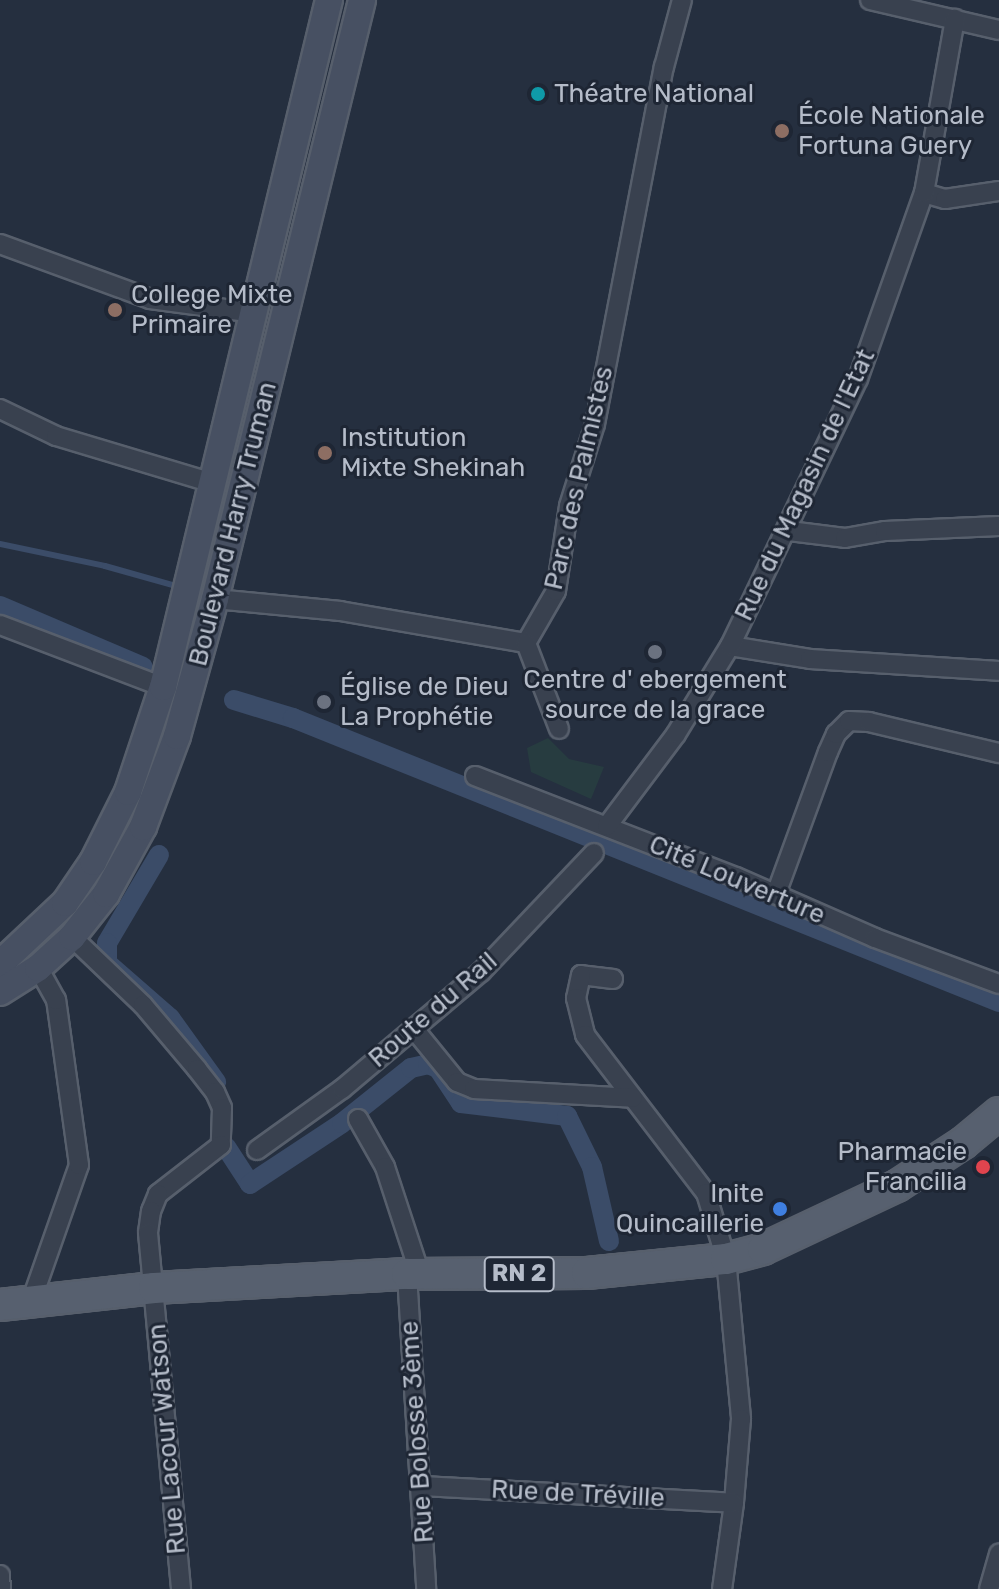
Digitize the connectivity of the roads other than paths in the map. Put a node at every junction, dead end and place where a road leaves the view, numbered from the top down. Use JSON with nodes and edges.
{"nodes":[{"id":1,"x":329,"y":0,"type":"edge"},
{"id":2,"x":362,"y":0,"type":"edge"},
{"id":3,"x":682,"y":0,"type":"edge"},
{"id":4,"x":870,"y":0,"type":"edge"},
{"id":5,"x":955,"y":19,"type":"junction"},
{"id":6,"x":999,"y":30,"type":"edge"},
{"id":7,"x":999,"y":191,"type":"edge"},
{"id":8,"x":924,"y":193,"type":"junction"},
{"id":9,"x":0,"y":244,"type":"edge"},
{"id":10,"x":255,"y":313,"type":"junction"},
{"id":11,"x":0,"y":409,"type":"edge"},
{"id":12,"x":213,"y":483,"type":"junction"},
{"id":13,"x":999,"y":526,"type":"edge"},
{"id":14,"x":789,"y":531,"type":"junction"},
{"id":15,"x":215,"y":599,"type":"junction"},
{"id":16,"x":0,"y":625,"type":"edge"},
{"id":17,"x":526,"y":643,"type":"junction"},
{"id":18,"x":730,"y":646,"type":"junction"},
{"id":19,"x":999,"y":671,"type":"edge"},
{"id":20,"x":163,"y":687,"type":"junction"},
{"id":21,"x":559,"y":729,"type":"dead end"},
{"id":22,"x":999,"y":753,"type":"edge"},
{"id":23,"x":475,"y":776,"type":"dead end"},
{"id":24,"x":607,"y":826,"type":"junction"},
{"id":25,"x":594,"y":853,"type":"dead end"},
{"id":26,"x":776,"y":894,"type":"junction"},
{"id":27,"x":72,"y":937,"type":"junction"},
{"id":28,"x":0,"y":964,"type":"edge"},
{"id":29,"x":38,"y":968,"type":"junction"},
{"id":30,"x":613,"y":979,"type":"dead end"},
{"id":31,"x":999,"y":984,"type":"edge"},
{"id":32,"x":0,"y":992,"type":"edge"},
{"id":33,"x":414,"y":1029,"type":"junction"},
{"id":34,"x":633,"y":1098,"type":"junction"},
{"id":35,"x":999,"y":1113,"type":"edge"},
{"id":36,"x":358,"y":1119,"type":"dead end"},
{"id":37,"x":257,"y":1150,"type":"dead end"},
{"id":38,"x":726,"y":1259,"type":"junction"},
{"id":39,"x":413,"y":1274,"type":"junction"},
{"id":40,"x":154,"y":1288,"type":"junction"},
{"id":41,"x":31,"y":1302,"type":"junction"},
{"id":42,"x":0,"y":1305,"type":"edge"},
{"id":43,"x":422,"y":1486,"type":"junction"},
{"id":44,"x":734,"y":1503,"type":"junction"},
{"id":45,"x":999,"y":1553,"type":"edge"},
{"id":46,"x":0,"y":1575,"type":"edge"},
{"id":47,"x":1,"y":1589,"type":"edge"},
{"id":48,"x":181,"y":1589,"type":"edge"},
{"id":49,"x":426,"y":1589,"type":"edge"},
{"id":50,"x":722,"y":1589,"type":"edge"},
{"id":51,"x":989,"y":1589,"type":"edge"}],
"edges":[{"from":1,"to":10,"type":"main road","name":"Boulevard Harry Truman"},
{"from":2,"to":15,"type":"main road","name":"Boulevard Harry Truman"},
{"from":3,"to":17,"type":"street","name":"Parc des Palmistes"},
{"from":4,"to":5,"type":"street"},
{"from":5,"to":6,"type":"street"},
{"from":5,"to":8,"type":"street","name":"Rue du Magasin de l'Etat"},
{"from":7,"to":8,"type":"street"},
{"from":8,"to":14,"type":"street","name":"Rue du Magasin de l'Etat"},
{"from":9,"to":10,"type":"street"},
{"from":10,"to":12,"type":"main road","name":"Boulevard Harry Truman"},
{"from":11,"to":12,"type":"street"},
{"from":12,"to":20,"type":"main road","name":"Boulevard Harry Truman"},
{"from":13,"to":14,"type":"street"},
{"from":14,"to":18,"type":"street","name":"Rue du Magasin de l'Etat"},
{"from":15,"to":17,"type":"street"},
{"from":15,"to":27,"type":"main road","name":"Boulevard Harry Truman"},
{"from":16,"to":20,"type":"street"},
{"from":17,"to":21,"type":"street"},
{"from":18,"to":19,"type":"street"},
{"from":18,"to":24,"type":"street","name":"Rue du Magasin de l'Etat"},
{"from":20,"to":28,"type":"main road","name":"Boulevard Harry Truman"},
{"from":22,"to":26,"type":"street"},
{"from":23,"to":24,"type":"street","name":"Cité Louverture"},
{"from":24,"to":26,"type":"street","name":"Cité Louverture"},
{"from":25,"to":33,"type":"street","name":"Route du Rail"},
{"from":26,"to":31,"type":"street","name":"Cité Louverture"},
{"from":27,"to":29,"type":"main road","name":"Boulevard Harry Truman"},
{"from":27,"to":40,"type":"street","name":"Rue Lacour Watson"},
{"from":29,"to":32,"type":"main road","name":"Boulevard Harry Truman"},
{"from":29,"to":41,"type":"street"},
{"from":30,"to":34,"type":"street"},
{"from":33,"to":34,"type":"street"},
{"from":33,"to":37,"type":"street","name":"Route du Rail"},
{"from":34,"to":38,"type":"street"},
{"from":35,"to":38,"type":"main road","number":"RN 2"},
{"from":36,"to":39,"type":"street","name":"Rue Bolosse 3ème"},
{"from":38,"to":39,"type":"main road","number":"RN 2"},
{"from":38,"to":44,"type":"street"},
{"from":39,"to":40,"type":"main road","number":"RN 2"},
{"from":39,"to":43,"type":"street","name":"Rue Bolosse 3ème"},
{"from":40,"to":41,"type":"main road","number":"RN 2"},
{"from":40,"to":48,"type":"street","name":"Rue Lacour Watson"},
{"from":41,"to":42,"type":"main road","number":"RN 2"},
{"from":43,"to":44,"type":"street","name":"Rue de Tréville"},
{"from":43,"to":49,"type":"street","name":"Rue Bolosse 3ème"},
{"from":44,"to":50,"type":"street"},
{"from":45,"to":51,"type":"street"},
{"from":46,"to":47,"type":"street"}]}
